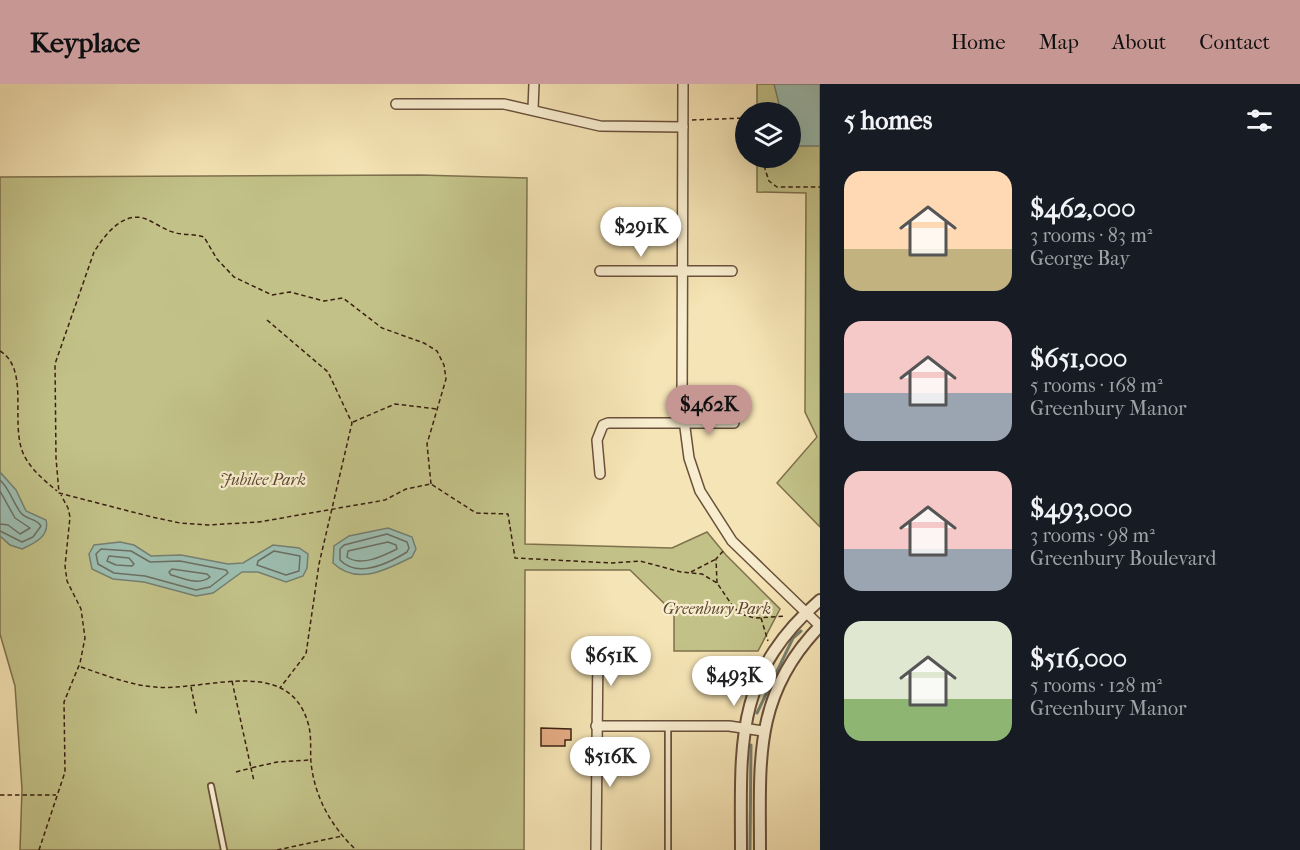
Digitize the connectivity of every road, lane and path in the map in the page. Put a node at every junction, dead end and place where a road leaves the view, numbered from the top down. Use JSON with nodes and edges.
{"nodes":[{"id":1,"x":534,"y":84,"type":"edge"},
{"id":2,"x":683,"y":84,"type":"edge"},
{"id":3,"x":396,"y":104,"type":"dead end"},
{"id":4,"x":533,"y":110,"type":"junction"},
{"id":5,"x":735,"y":118,"type":"edge"},
{"id":6,"x":691,"y":120,"type":"dead end"},
{"id":7,"x":683,"y":127,"type":"junction"},
{"id":8,"x":765,"y":168,"type":"edge"},
{"id":9,"x":820,"y":187,"type":"edge"},
{"id":10,"x":600,"y":271,"type":"dead end"},
{"id":11,"x":681,"y":271,"type":"junction"},
{"id":12,"x":732,"y":271,"type":"dead end"},
{"id":13,"x":267,"y":320,"type":"dead end"},
{"id":14,"x":0,"y":351,"type":"edge"},
{"id":15,"x":438,"y":410,"type":"junction"},
{"id":16,"x":683,"y":422,"type":"junction"},
{"id":17,"x":352,"y":423,"type":"junction"},
{"id":18,"x":734,"y":423,"type":"dead end"},
{"id":19,"x":600,"y":474,"type":"dead end"},
{"id":20,"x":431,"y":484,"type":"junction"},
{"id":21,"x":59,"y":493,"type":"junction"},
{"id":22,"x":333,"y":507,"type":"junction"},
{"id":23,"x":732,"y":541,"type":"junction"},
{"id":24,"x":716,"y":559,"type":"junction"},
{"id":25,"x":690,"y":572,"type":"junction"},
{"id":26,"x":717,"y":584,"type":"junction"},
{"id":27,"x":820,"y":600,"type":"edge"},
{"id":28,"x":806,"y":613,"type":"junction"},
{"id":29,"x":786,"y":616,"type":"dead end"},
{"id":30,"x":760,"y":617,"type":"junction"},
{"id":31,"x":820,"y":626,"type":"edge"},
{"id":32,"x":768,"y":641,"type":"dead end"},
{"id":33,"x":598,"y":648,"type":"dead end"},
{"id":34,"x":79,"y":666,"type":"junction"},
{"id":35,"x":232,"y":681,"type":"junction"},
{"id":36,"x":191,"y":686,"type":"junction"},
{"id":37,"x":280,"y":688,"type":"junction"},
{"id":38,"x":197,"y":716,"type":"dead end"},
{"id":39,"x":596,"y":726,"type":"junction"},
{"id":40,"x":668,"y":726,"type":"junction"},
{"id":41,"x":744,"y":728,"type":"junction"},
{"id":42,"x":763,"y":731,"type":"junction"},
{"id":43,"x":311,"y":760,"type":"junction"},
{"id":44,"x":251,"y":768,"type":"junction"},
{"id":45,"x":236,"y":772,"type":"dead end"},
{"id":46,"x":254,"y":781,"type":"dead end"},
{"id":47,"x":211,"y":786,"type":"dead end"},
{"id":48,"x":0,"y":795,"type":"edge"},
{"id":49,"x":56,"y":795,"type":"junction"},
{"id":50,"x":343,"y":836,"type":"junction"},
{"id":51,"x":39,"y":850,"type":"edge"},
{"id":52,"x":224,"y":850,"type":"edge"},
{"id":53,"x":277,"y":850,"type":"edge"},
{"id":54,"x":356,"y":850,"type":"edge"},
{"id":55,"x":596,"y":850,"type":"edge"},
{"id":56,"x":668,"y":850,"type":"edge"},
{"id":57,"x":741,"y":850,"type":"edge"},
{"id":58,"x":760,"y":850,"type":"edge"}],
"edges":[{"from":1,"to":4,"type":"street"},
{"from":2,"to":7,"type":"street"},
{"from":3,"to":4,"type":"street"},
{"from":4,"to":7,"type":"street"},
{"from":5,"to":6,"type":"path"},
{"from":7,"to":11,"type":"street"},
{"from":8,"to":9,"type":"path"},
{"from":10,"to":11,"type":"street"},
{"from":11,"to":12,"type":"street"},
{"from":11,"to":16,"type":"street"},
{"from":13,"to":17,"type":"path"},
{"from":14,"to":21,"type":"path"},
{"from":15,"to":17,"type":"path"},
{"from":15,"to":20,"type":"path"},
{"from":15,"to":21,"type":"path"},
{"from":16,"to":18,"type":"street"},
{"from":16,"to":19,"type":"street"},
{"from":16,"to":23,"type":"street"},
{"from":17,"to":22,"type":"path"},
{"from":20,"to":22,"type":"path"},
{"from":20,"to":25,"type":"path"},
{"from":21,"to":22,"type":"path"},
{"from":21,"to":34,"type":"path"},
{"from":22,"to":37,"type":"path"},
{"from":23,"to":24,"type":"path"},
{"from":23,"to":28,"type":"street"},
{"from":24,"to":25,"type":"path"},
{"from":24,"to":26,"type":"path"},
{"from":25,"to":26,"type":"path"},
{"from":26,"to":30,"type":"path"},
{"from":27,"to":28,"type":"street"},
{"from":28,"to":31,"type":"street"},
{"from":28,"to":41,"type":"street"},
{"from":29,"to":30,"type":"path"},
{"from":30,"to":32,"type":"path"},
{"from":31,"to":42,"type":"street"},
{"from":33,"to":39,"type":"street"},
{"from":34,"to":36,"type":"path"},
{"from":34,"to":49,"type":"path"},
{"from":35,"to":36,"type":"path"},
{"from":35,"to":37,"type":"path"},
{"from":35,"to":44,"type":"path"},
{"from":36,"to":38,"type":"path"},
{"from":37,"to":43,"type":"path"},
{"from":39,"to":40,"type":"street"},
{"from":39,"to":55,"type":"street"},
{"from":40,"to":41,"type":"street"},
{"from":40,"to":56,"type":"lane"},
{"from":41,"to":42,"type":"street"},
{"from":41,"to":57,"type":"street"},
{"from":42,"to":58,"type":"street"},
{"from":43,"to":44,"type":"path"},
{"from":43,"to":50,"type":"path"},
{"from":44,"to":45,"type":"path"},
{"from":44,"to":46,"type":"path"},
{"from":47,"to":52,"type":"lane"},
{"from":48,"to":49,"type":"path"},
{"from":49,"to":51,"type":"path"},
{"from":50,"to":53,"type":"path"},
{"from":50,"to":54,"type":"path"}]}
